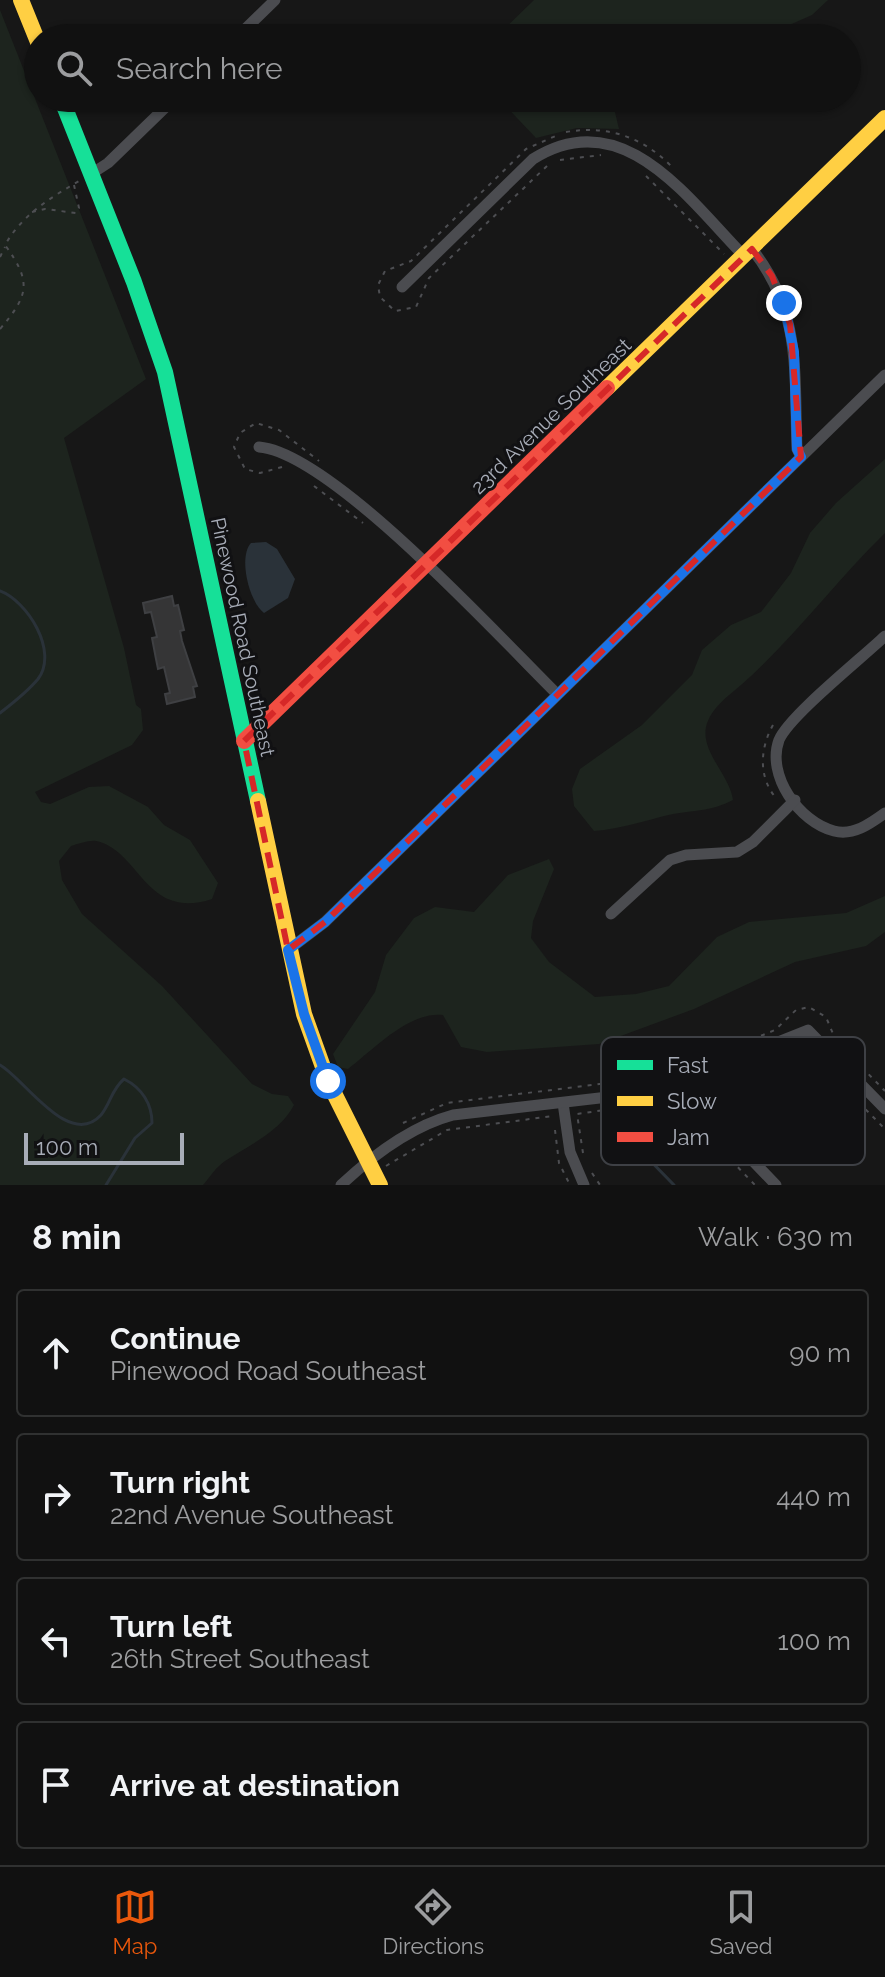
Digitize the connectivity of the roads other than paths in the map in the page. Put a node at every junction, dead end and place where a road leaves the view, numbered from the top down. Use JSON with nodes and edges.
{"nodes":[{"id":1,"x":21,"y":0,"type":"edge"},
{"id":2,"x":275,"y":0,"type":"edge"},
{"id":3,"x":31,"y":24,"type":"edge"},
{"id":4,"x":250,"y":24,"type":"edge"},
{"id":5,"x":67,"y":112,"type":"edge"},
{"id":6,"x":161,"y":112,"type":"edge"},
{"id":7,"x":885,"y":118,"type":"edge"},
{"id":8,"x":91,"y":174,"type":"junction"},
{"id":9,"x":741,"y":254,"type":"junction"},
{"id":10,"x":402,"y":287,"type":"dead end"},
{"id":11,"x":885,"y":375,"type":"edge"},
{"id":12,"x":259,"y":447,"type":"dead end"},
{"id":13,"x":801,"y":457,"type":"junction"},
{"id":14,"x":426,"y":566,"type":"junction"},
{"id":15,"x":885,"y":636,"type":"edge"},
{"id":16,"x":557,"y":694,"type":"junction"},
{"id":17,"x":244,"y":741,"type":"junction"},
{"id":18,"x":795,"y":800,"type":"junction"},
{"id":19,"x":885,"y":813,"type":"edge"},
{"id":20,"x":611,"y":914,"type":"dead end"},
{"id":21,"x":288,"y":950,"type":"junction"},
{"id":22,"x":791,"y":1037,"type":"edge"},
{"id":23,"x":815,"y":1037,"type":"edge"},
{"id":24,"x":865,"y":1088,"type":"edge"},
{"id":25,"x":601,"y":1096,"type":"edge"},
{"id":26,"x":563,"y":1103,"type":"junction"},
{"id":27,"x":885,"y":1109,"type":"edge"},
{"id":28,"x":367,"y":1162,"type":"junction"},
{"id":29,"x":757,"y":1165,"type":"edge"},
{"id":30,"x":341,"y":1185,"type":"edge"},
{"id":31,"x":380,"y":1185,"type":"edge"},
{"id":32,"x":584,"y":1185,"type":"edge"},
{"id":33,"x":776,"y":1185,"type":"edge"}],
"edges":[{"from":1,"to":3,"type":"street"},
{"from":2,"to":4,"type":"street"},
{"from":5,"to":8,"type":"street","name":"Pinewood Road Southeast"},
{"from":6,"to":8,"type":"street"},
{"from":7,"to":9,"type":"street","name":"23rd Avenue Southeast"},
{"from":8,"to":17,"type":"street","name":"Pinewood Road Southeast"},
{"from":9,"to":10,"type":"street"},
{"from":9,"to":13,"type":"street"},
{"from":9,"to":14,"type":"street","name":"23rd Avenue Southeast"},
{"from":11,"to":13,"type":"street"},
{"from":12,"to":14,"type":"street"},
{"from":13,"to":16,"type":"street"},
{"from":14,"to":16,"type":"street"},
{"from":14,"to":17,"type":"street","name":"23rd Avenue Southeast"},
{"from":15,"to":18,"type":"street"},
{"from":16,"to":21,"type":"street"},
{"from":17,"to":21,"type":"street","name":"Pinewood Road Southeast"},
{"from":18,"to":19,"type":"street"},
{"from":18,"to":20,"type":"street"},
{"from":21,"to":28,"type":"street","name":"Pinewood Road Southeast"},
{"from":22,"to":23,"type":"street"},
{"from":24,"to":27,"type":"street"},
{"from":25,"to":26,"type":"street"},
{"from":26,"to":28,"type":"street"},
{"from":26,"to":32,"type":"street"},
{"from":28,"to":30,"type":"street"},
{"from":28,"to":31,"type":"street","name":"Pinewood Road Southeast"},
{"from":29,"to":33,"type":"street"}]}
